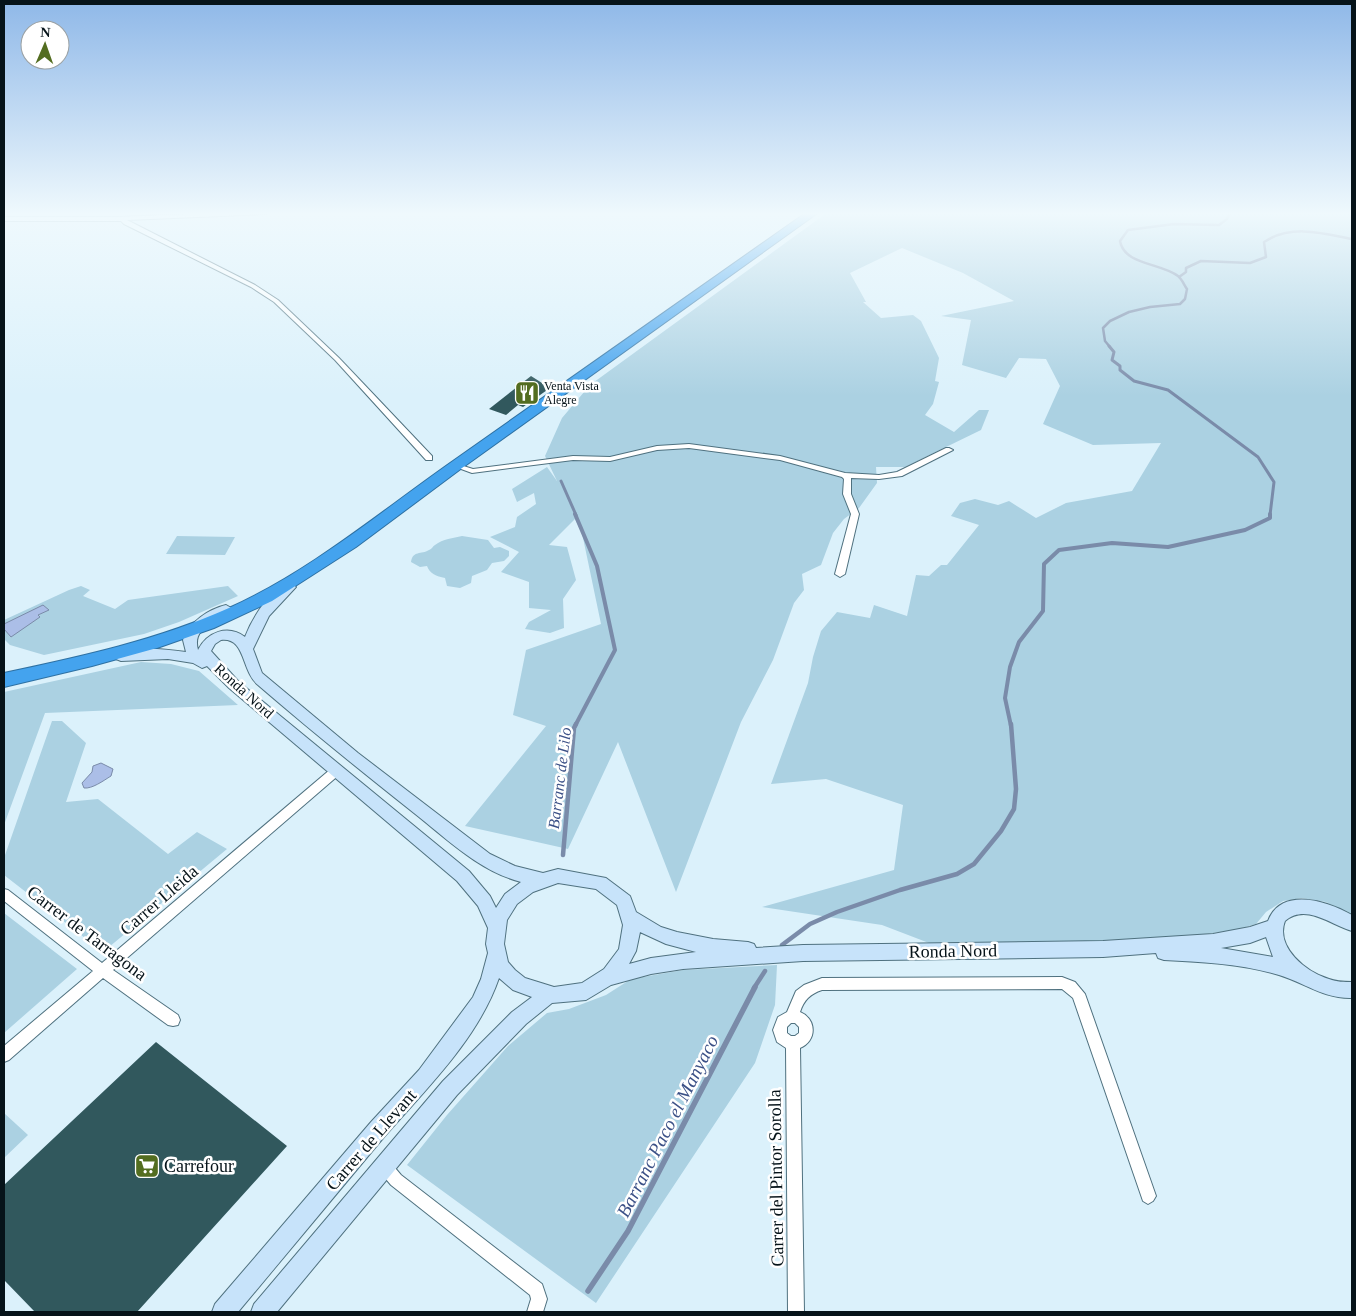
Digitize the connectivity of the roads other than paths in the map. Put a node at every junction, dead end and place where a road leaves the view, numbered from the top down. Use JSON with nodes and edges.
{"nodes":[{"id":1,"x":228,"y":273,"type":"edge"},
{"id":2,"x":725,"y":273,"type":"edge"},
{"id":3,"x":949,"y":450,"type":"dead end"},
{"id":4,"x":429,"y":458,"type":"dead end"},
{"id":5,"x":451,"y":470,"type":"junction"},
{"id":6,"x":845,"y":475,"type":"junction"},
{"id":7,"x":321,"y":564,"type":"junction"},
{"id":8,"x":840,"y":574,"type":"dead end"},
{"id":9,"x":226,"y":609,"type":"junction"},
{"id":10,"x":194,"y":629,"type":"junction"},
{"id":11,"x":167,"y":632,"type":"junction"},
{"id":12,"x":230,"y":634,"type":"junction"},
{"id":13,"x":247,"y":648,"type":"junction"},
{"id":14,"x":196,"y":659,"type":"junction"},
{"id":15,"x":76,"y":664,"type":"junction"},
{"id":16,"x":220,"y":670,"type":"junction"},
{"id":17,"x":4,"y":674,"type":"edge"},
{"id":18,"x":4,"y":680,"type":"edge"},
{"id":19,"x":336,"y":771,"type":"junction"},
{"id":20,"x":542,"y":880,"type":"junction"},
{"id":21,"x":4,"y":894,"type":"edge"},
{"id":22,"x":631,"y":918,"type":"junction"},
{"id":23,"x":1352,"y":924,"type":"edge"},
{"id":24,"x":496,"y":926,"type":"junction"},
{"id":25,"x":1274,"y":926,"type":"junction"},
{"id":26,"x":1103,"y":949,"type":"junction"},
{"id":27,"x":804,"y":953,"type":"junction"},
{"id":28,"x":496,"y":954,"type":"junction"},
{"id":29,"x":102,"y":971,"type":"junction"},
{"id":30,"x":1300,"y":974,"type":"junction"},
{"id":31,"x":609,"y":977,"type":"junction"},
{"id":32,"x":1351,"y":993,"type":"edge"},
{"id":33,"x":549,"y":995,"type":"junction"},
{"id":34,"x":173,"y":1020,"type":"dead end"},
{"id":35,"x":4,"y":1055,"type":"edge"},
{"id":36,"x":385,"y":1166,"type":"junction"},
{"id":37,"x":1148,"y":1196,"type":"dead end"},
{"id":38,"x":223,"y":1312,"type":"edge"},
{"id":39,"x":262,"y":1312,"type":"edge"},
{"id":40,"x":535,"y":1312,"type":"edge"},
{"id":41,"x":796,"y":1312,"type":"edge"}],
"edges":[{"from":1,"to":4,"type":"street"},
{"from":2,"to":5,"type":"highway"},
{"from":3,"to":6,"type":"street"},
{"from":5,"to":6,"type":"street"},
{"from":5,"to":7,"type":"highway"},
{"from":5,"to":9,"type":"highway"},
{"from":6,"to":8,"type":"street"},
{"from":7,"to":10,"type":"highway"},
{"from":7,"to":13,"type":"main road"},
{"from":9,"to":10,"type":"main road"},
{"from":9,"to":11,"type":"highway"},
{"from":10,"to":11,"type":"main road"},
{"from":10,"to":12,"type":"main road"},
{"from":10,"to":14,"type":"main road"},
{"from":10,"to":15,"type":"highway"},
{"from":11,"to":17,"type":"highway"},
{"from":12,"to":13,"type":"main road"},
{"from":12,"to":16,"type":"main road","name":"Ronda Nord"},
{"from":13,"to":20,"type":"main road","name":"Ronda Nord"},
{"from":14,"to":15,"type":"main road"},
{"from":14,"to":16,"type":"main road"},
{"from":15,"to":18,"type":"highway"},
{"from":16,"to":19,"type":"main road","name":"Ronda Nord"},
{"from":19,"to":24,"type":"main road","name":"Ronda Nord"},
{"from":19,"to":29,"type":"street","name":"Carrer Lleida"},
{"from":20,"to":22,"type":"main road","name":"Ronda Nord"},
{"from":20,"to":24,"type":"main road","name":"Ronda Nord"},
{"from":21,"to":29,"type":"street","name":"Carrer de Tarragona"},
{"from":22,"to":27,"type":"main road","name":"Ronda Nord"},
{"from":22,"to":31,"type":"main road","name":"Ronda Nord"},
{"from":23,"to":25,"type":"main road"},
{"from":24,"to":28,"type":"main road","name":"Ronda Nord"},
{"from":25,"to":26,"type":"main road","name":"Ronda Nord"},
{"from":25,"to":30,"type":"main road"},
{"from":26,"to":27,"type":"main road","name":"Ronda Nord"},
{"from":26,"to":30,"type":"main road","name":"Ronda Nord"},
{"from":27,"to":31,"type":"main road","name":"Ronda Nord"},
{"from":28,"to":33,"type":"main road","name":"Ronda Nord"},
{"from":28,"to":38,"type":"main road","name":"Carrer de Llevant"},
{"from":29,"to":34,"type":"street","name":"Carrer de Tarragona"},
{"from":29,"to":35,"type":"street","name":"Carrer Lleida"},
{"from":30,"to":32,"type":"main road"},
{"from":31,"to":33,"type":"main road","name":"Ronda Nord"},
{"from":33,"to":36,"type":"main road","name":"Carrer de Llevant"},
{"from":36,"to":39,"type":"main road","name":"Carrer de Llevant"},
{"from":36,"to":40,"type":"street"},
{"from":37,"to":41,"type":"street","name":"Carrer del Pintor Sorolla"}]}
